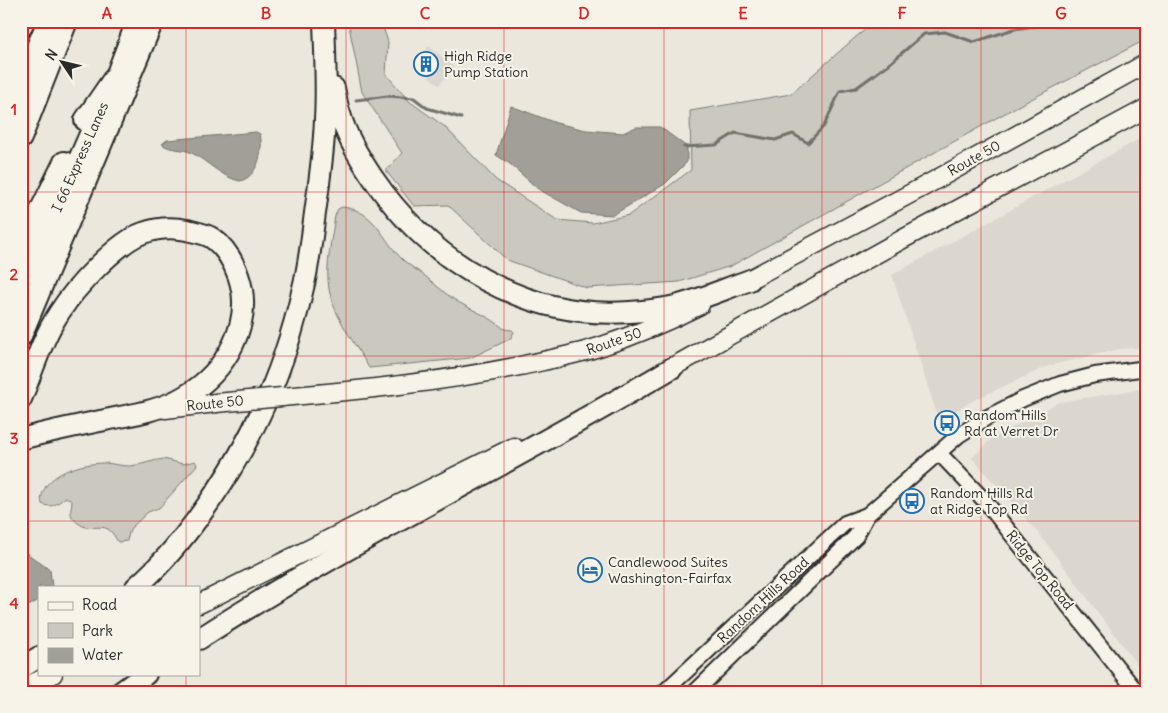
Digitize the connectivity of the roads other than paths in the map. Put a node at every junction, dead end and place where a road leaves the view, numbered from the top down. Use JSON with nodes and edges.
{"nodes":[{"id":1,"x":24,"y":21,"type":"edge"},
{"id":2,"x":48,"y":21,"type":"edge"},
{"id":3,"x":68,"y":21,"type":"edge"},
{"id":4,"x":137,"y":21,"type":"edge"},
{"id":5,"x":153,"y":21,"type":"edge"},
{"id":6,"x":325,"y":21,"type":"edge"},
{"id":7,"x":21,"y":27,"type":"edge"},
{"id":8,"x":1147,"y":63,"type":"edge"},
{"id":9,"x":116,"y":74,"type":"junction"},
{"id":10,"x":21,"y":85,"type":"edge"},
{"id":11,"x":1147,"y":108,"type":"edge"},
{"id":12,"x":22,"y":135,"type":"edge"},
{"id":13,"x":21,"y":250,"type":"edge"},
{"id":14,"x":750,"y":280,"type":"junction"},
{"id":15,"x":21,"y":293,"type":"edge"},
{"id":16,"x":21,"y":336,"type":"edge"},
{"id":17,"x":672,"y":368,"type":"junction"},
{"id":18,"x":1147,"y":368,"type":"edge"},
{"id":19,"x":21,"y":399,"type":"edge"},
{"id":20,"x":142,"y":413,"type":"junction"},
{"id":21,"x":21,"y":439,"type":"edge"},
{"id":22,"x":939,"y":452,"type":"junction"},
{"id":23,"x":866,"y":515,"type":"junction"},
{"id":24,"x":137,"y":586,"type":"edge"},
{"id":25,"x":200,"y":604,"type":"edge"},
{"id":26,"x":200,"y":638,"type":"edge"},
{"id":27,"x":38,"y":658,"type":"edge"},
{"id":28,"x":21,"y":668,"type":"edge"},
{"id":29,"x":49,"y":676,"type":"edge"},
{"id":30,"x":143,"y":676,"type":"edge"},
{"id":31,"x":21,"y":690,"type":"edge"},
{"id":32,"x":121,"y":692,"type":"edge"},
{"id":33,"x":664,"y":692,"type":"edge"},
{"id":34,"x":695,"y":692,"type":"edge"},
{"id":35,"x":1137,"y":692,"type":"edge"}],
"edges":[{"from":1,"to":7,"type":"highway"},
{"from":2,"to":10,"type":"highway"},
{"from":3,"to":12,"type":"highway"},
{"from":4,"to":9,"type":"highway","name":"I 66 Express Lanes"},
{"from":5,"to":16,"type":"highway"},
{"from":6,"to":14,"type":"highway"},
{"from":6,"to":24,"type":"highway"},
{"from":8,"to":14,"type":"main road","name":"Route 50"},
{"from":9,"to":13,"type":"highway"},
{"from":9,"to":15,"type":"highway","name":"I 66 Express Lanes"},
{"from":11,"to":17,"type":"main road"},
{"from":14,"to":20,"type":"main road","name":"Route 50","bridge":true},
{"from":17,"to":25,"type":"main road"},
{"from":17,"to":26,"type":"highway"},
{"from":18,"to":22,"type":"street","name":"Random Hills Road"},
{"from":19,"to":20,"type":"highway"},
{"from":20,"to":21,"type":"highway","name":"Route 50"},
{"from":22,"to":23,"type":"street","name":"Random Hills Road"},
{"from":22,"to":35,"type":"street","name":"Ridge Top Road"},
{"from":23,"to":33,"type":"street","name":"Random Hills Road"},
{"from":23,"to":34,"type":"street","name":"Random Hills Road"},
{"from":27,"to":28,"type":"highway"},
{"from":29,"to":31,"type":"main road"},
{"from":30,"to":32,"type":"highway"}]}
